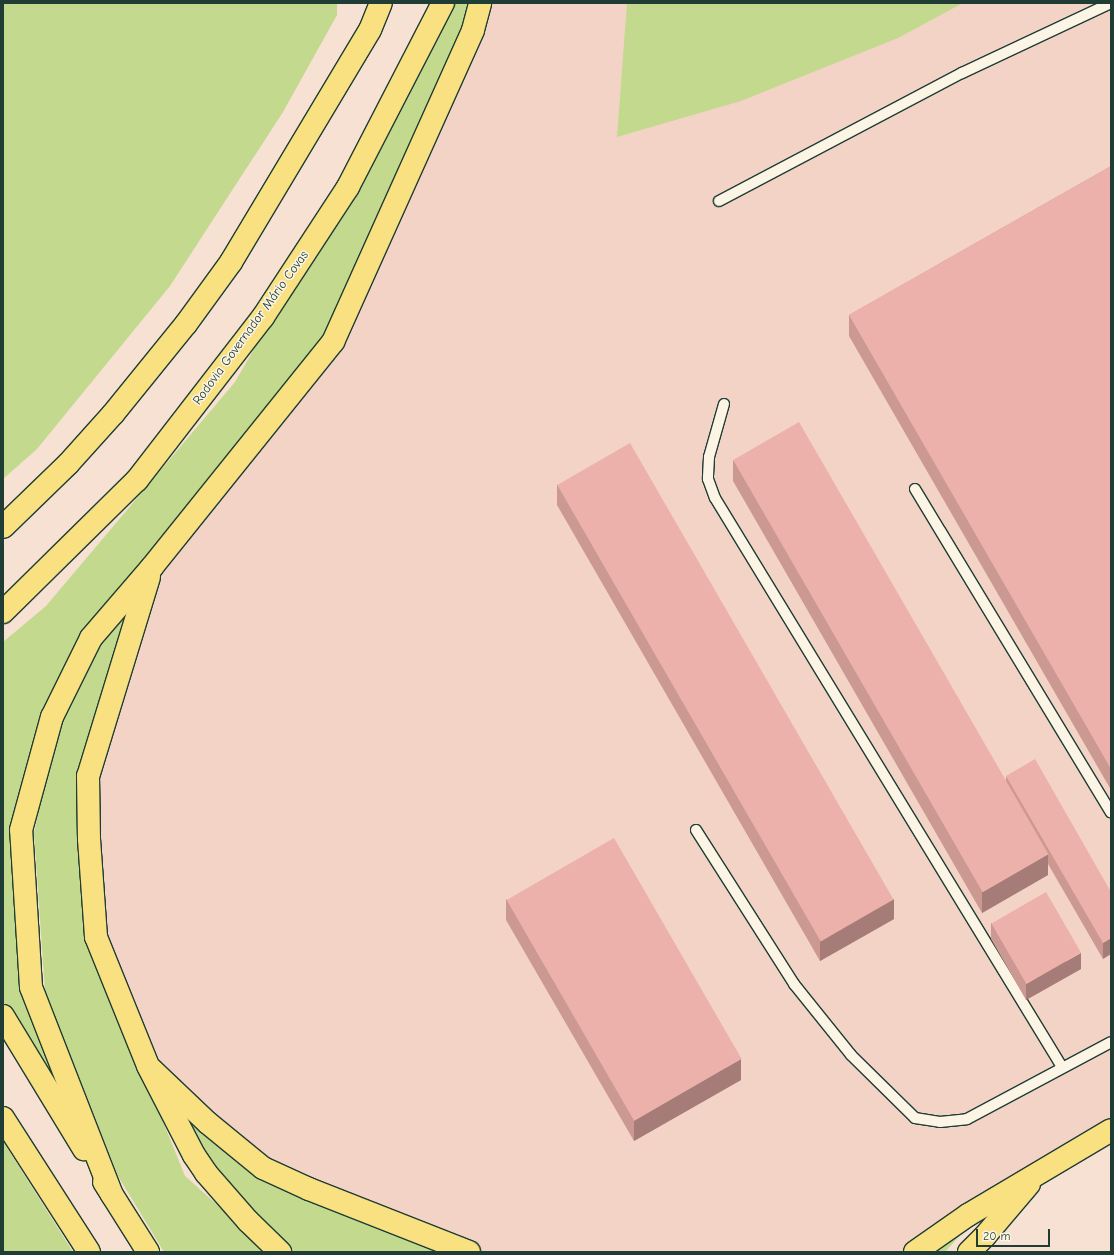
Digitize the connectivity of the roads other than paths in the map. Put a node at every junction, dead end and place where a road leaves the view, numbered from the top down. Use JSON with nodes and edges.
{"nodes":[{"id":1,"x":367,"y":3,"type":"edge"},
{"id":2,"x":381,"y":3,"type":"edge"},
{"id":3,"x":443,"y":3,"type":"edge"},
{"id":4,"x":480,"y":3,"type":"edge"},
{"id":5,"x":1111,"y":3,"type":"edge"},
{"id":6,"x":370,"y":30,"type":"junction"},
{"id":7,"x":719,"y":201,"type":"dead end"},
{"id":8,"x":724,"y":404,"type":"dead end"},
{"id":9,"x":915,"y":489,"type":"dead end"},
{"id":10,"x":3,"y":527,"type":"edge"},
{"id":11,"x":152,"y":568,"type":"junction"},
{"id":12,"x":3,"y":612,"type":"edge"},
{"id":13,"x":1111,"y":812,"type":"edge"},
{"id":14,"x":696,"y":830,"type":"dead end"},
{"id":15,"x":3,"y":1016,"type":"edge"},
{"id":16,"x":1111,"y":1042,"type":"edge"},
{"id":17,"x":148,"y":1066,"type":"junction"},
{"id":18,"x":1062,"y":1067,"type":"junction"},
{"id":19,"x":3,"y":1118,"type":"edge"},
{"id":20,"x":1111,"y":1130,"type":"edge"},
{"id":21,"x":1034,"y":1176,"type":"junction"},
{"id":22,"x":112,"y":1195,"type":"junction"},
{"id":23,"x":915,"y":1250,"type":"edge"},
{"id":24,"x":89,"y":1252,"type":"edge"},
{"id":25,"x":148,"y":1252,"type":"edge"},
{"id":26,"x":280,"y":1252,"type":"edge"},
{"id":27,"x":469,"y":1252,"type":"edge"},
{"id":28,"x":969,"y":1252,"type":"edge"}],
"edges":[{"from":1,"to":6,"type":"main road"},
{"from":2,"to":6,"type":"main road"},
{"from":3,"to":12,"type":"main road","name":"Rodovia Governador Mário Covas"},
{"from":4,"to":11,"type":"main road"},
{"from":5,"to":7,"type":"lane"},
{"from":6,"to":10,"type":"main road"},
{"from":8,"to":18,"type":"lane"},
{"from":9,"to":13,"type":"lane"},
{"from":11,"to":17,"type":"main road"},
{"from":11,"to":22,"type":"main road"},
{"from":14,"to":18,"type":"lane"},
{"from":15,"to":22,"type":"main road"},
{"from":16,"to":18,"type":"lane"},
{"from":17,"to":26,"type":"main road"},
{"from":17,"to":27,"type":"main road"},
{"from":19,"to":24,"type":"main road"},
{"from":20,"to":21,"type":"main road"},
{"from":21,"to":23,"type":"main road"},
{"from":21,"to":28,"type":"main road"},
{"from":22,"to":25,"type":"main road"}]}
